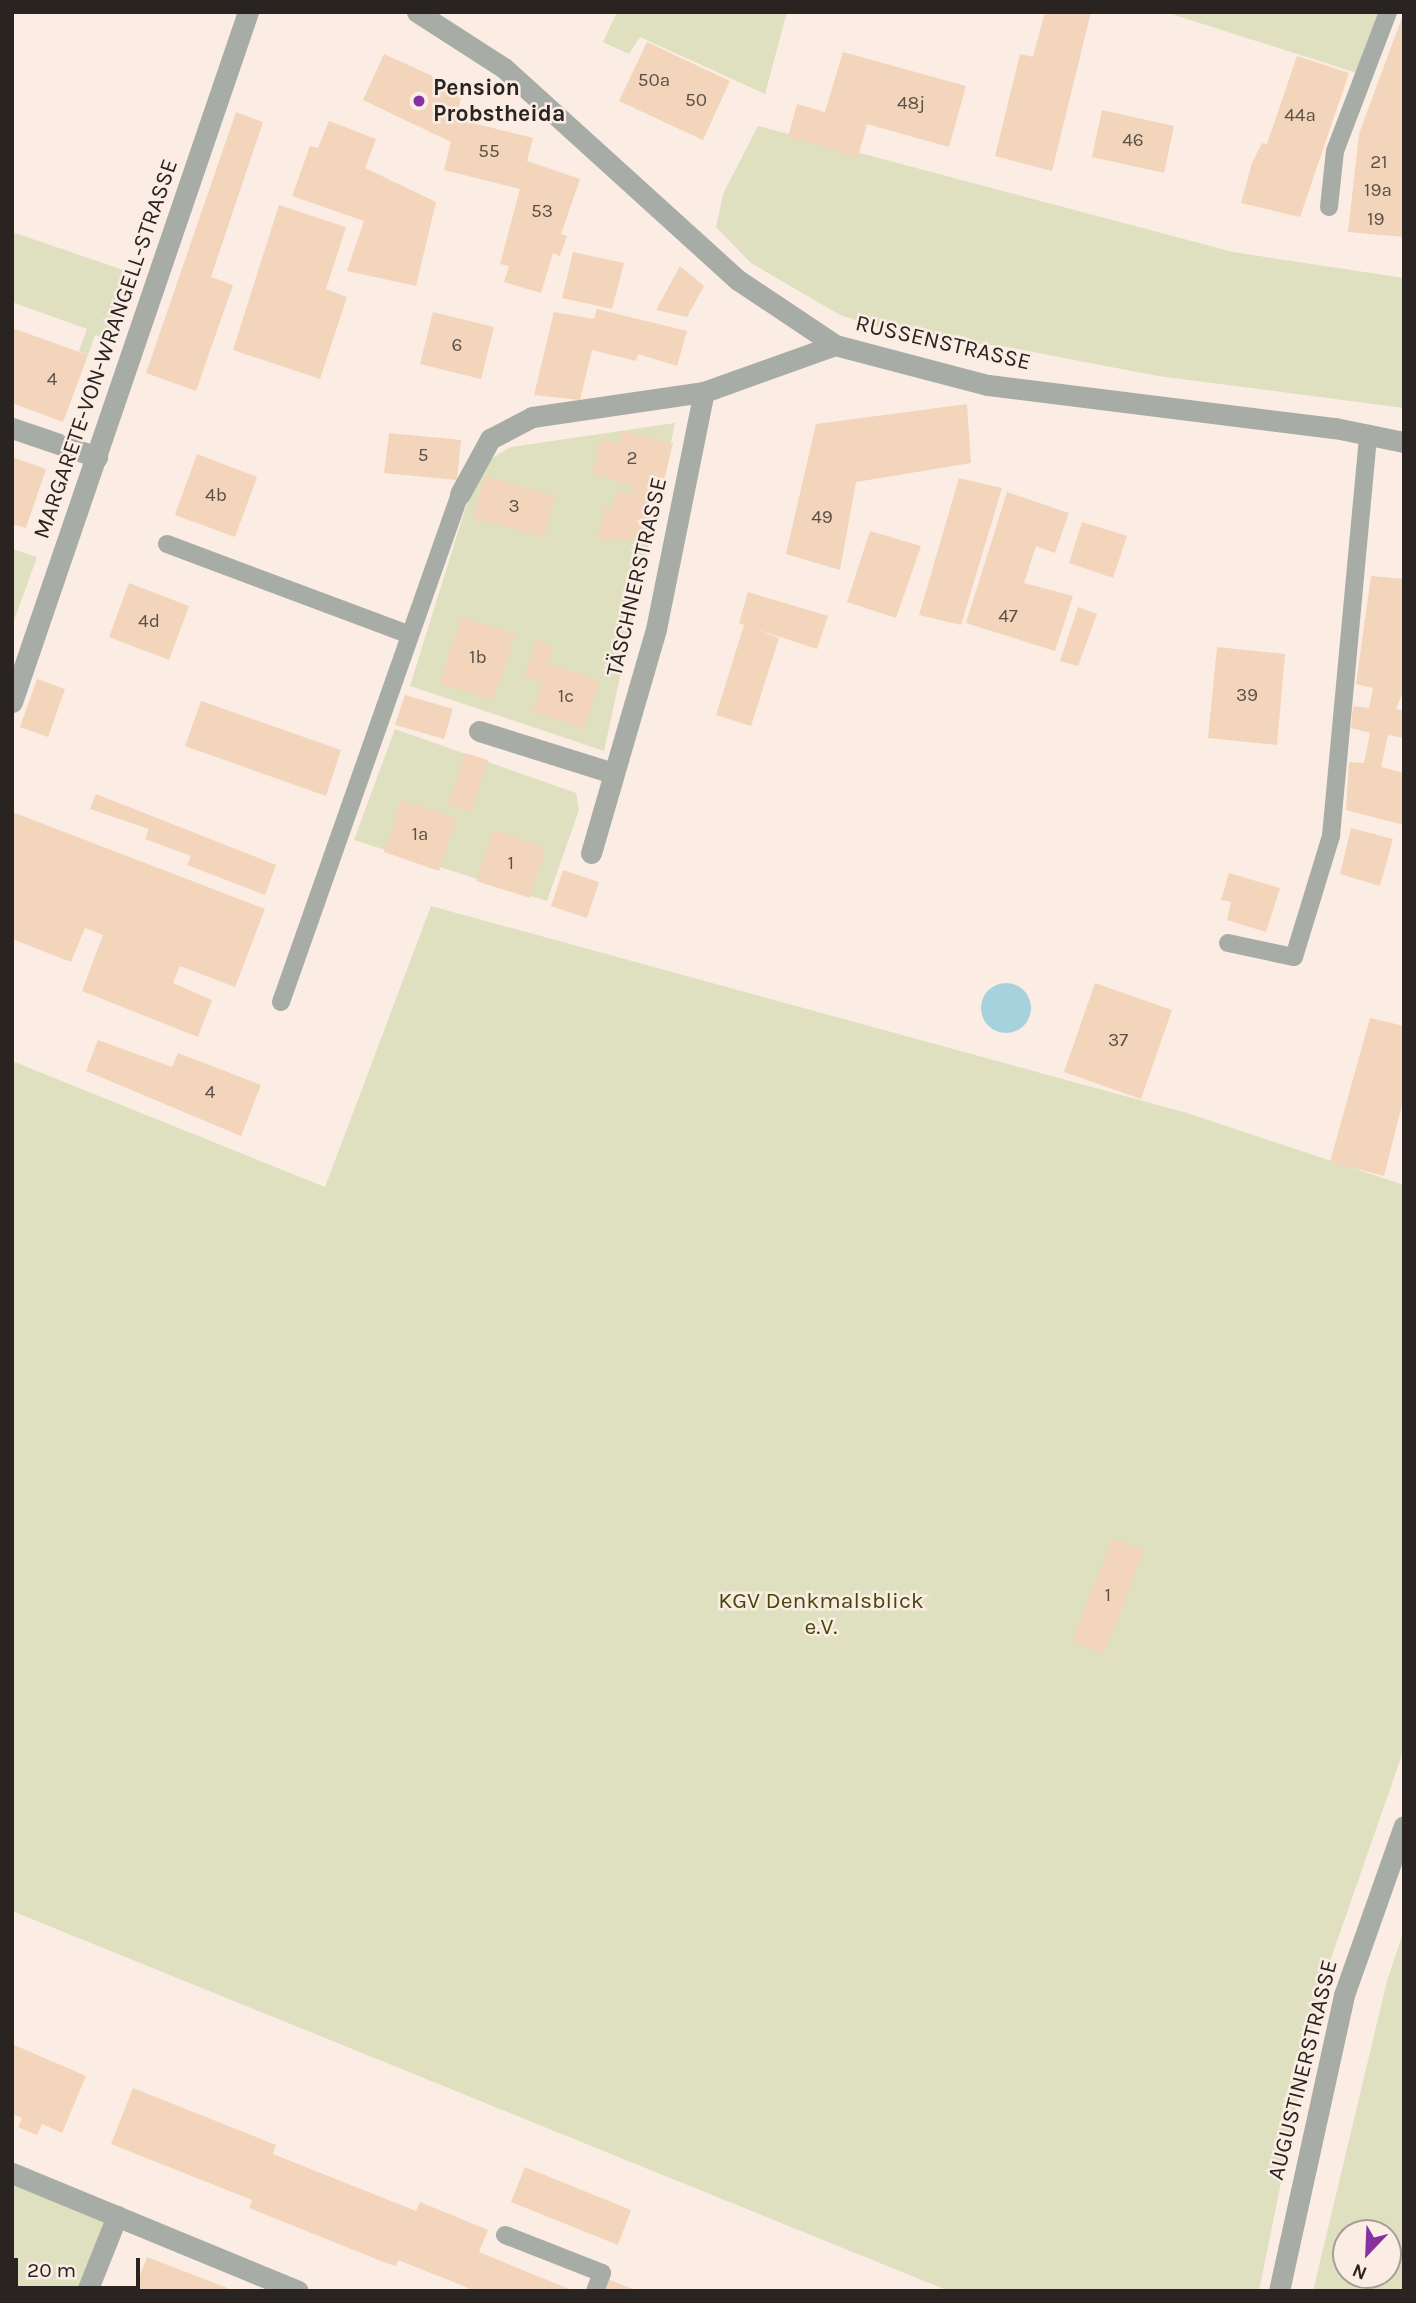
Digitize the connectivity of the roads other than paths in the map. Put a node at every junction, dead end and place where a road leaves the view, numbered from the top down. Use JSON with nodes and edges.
{"nodes":[{"id":1,"x":248,"y":12,"type":"edge"},
{"id":2,"x":417,"y":12,"type":"edge"},
{"id":3,"x":1388,"y":12,"type":"edge"},
{"id":4,"x":1329,"y":206,"type":"dead end"},
{"id":5,"x":835,"y":345,"type":"junction"},
{"id":6,"x":704,"y":392,"type":"junction"},
{"id":7,"x":12,"y":428,"type":"edge"},
{"id":8,"x":1368,"y":434,"type":"junction"},
{"id":9,"x":1404,"y":442,"type":"edge"},
{"id":10,"x":97,"y":457,"type":"junction"},
{"id":11,"x":460,"y":494,"type":"joint"},
{"id":12,"x":167,"y":544,"type":"dead end"},
{"id":13,"x":410,"y":635,"type":"junction"},
{"id":14,"x":12,"y":702,"type":"edge"},
{"id":15,"x":479,"y":731,"type":"dead end"},
{"id":16,"x":613,"y":773,"type":"junction"},
{"id":17,"x":592,"y":853,"type":"dead end"},
{"id":18,"x":1228,"y":943,"type":"dead end"},
{"id":19,"x":281,"y":1002,"type":"dead end"},
{"id":20,"x":1404,"y":1826,"type":"edge"},
{"id":21,"x":12,"y":2173,"type":"edge"},
{"id":22,"x":117,"y":2216,"type":"junction"},
{"id":23,"x":505,"y":2235,"type":"dead end"},
{"id":24,"x":90,"y":2290,"type":"edge"},
{"id":25,"x":298,"y":2291,"type":"edge"},
{"id":26,"x":595,"y":2291,"type":"edge"},
{"id":27,"x":1279,"y":2291,"type":"edge"}],
"edges":[{"from":1,"to":10,"type":"street","name":"MARGARETE-VON-WRANGELL-STRASSE"},
{"from":2,"to":5,"type":"street","name":"RUSSENSTRASSE"},
{"from":3,"to":4,"type":"lane"},
{"from":5,"to":6,"type":"street"},
{"from":5,"to":8,"type":"street","name":"RUSSENSTRASSE"},
{"from":6,"to":11,"type":"street"},
{"from":6,"to":16,"type":"street","name":"TÄSCHNERSTRASSE"},
{"from":7,"to":10,"type":"street"},
{"from":8,"to":9,"type":"street","name":"RUSSENSTRASSE"},
{"from":8,"to":18,"type":"lane"},
{"from":10,"to":14,"type":"street","name":"MARGARETE-VON-WRANGELL-STRASSE"},
{"from":11,"to":13,"type":"lane"},
{"from":12,"to":13,"type":"lane"},
{"from":13,"to":19,"type":"lane"},
{"from":15,"to":16,"type":"street"},
{"from":16,"to":17,"type":"street","name":"TÄSCHNERSTRASSE"},
{"from":20,"to":27,"type":"street","name":"AUGUSTINERSTRASSE"},
{"from":21,"to":22,"type":"street"},
{"from":22,"to":24,"type":"street"},
{"from":22,"to":25,"type":"street"},
{"from":23,"to":26,"type":"lane"}]}
